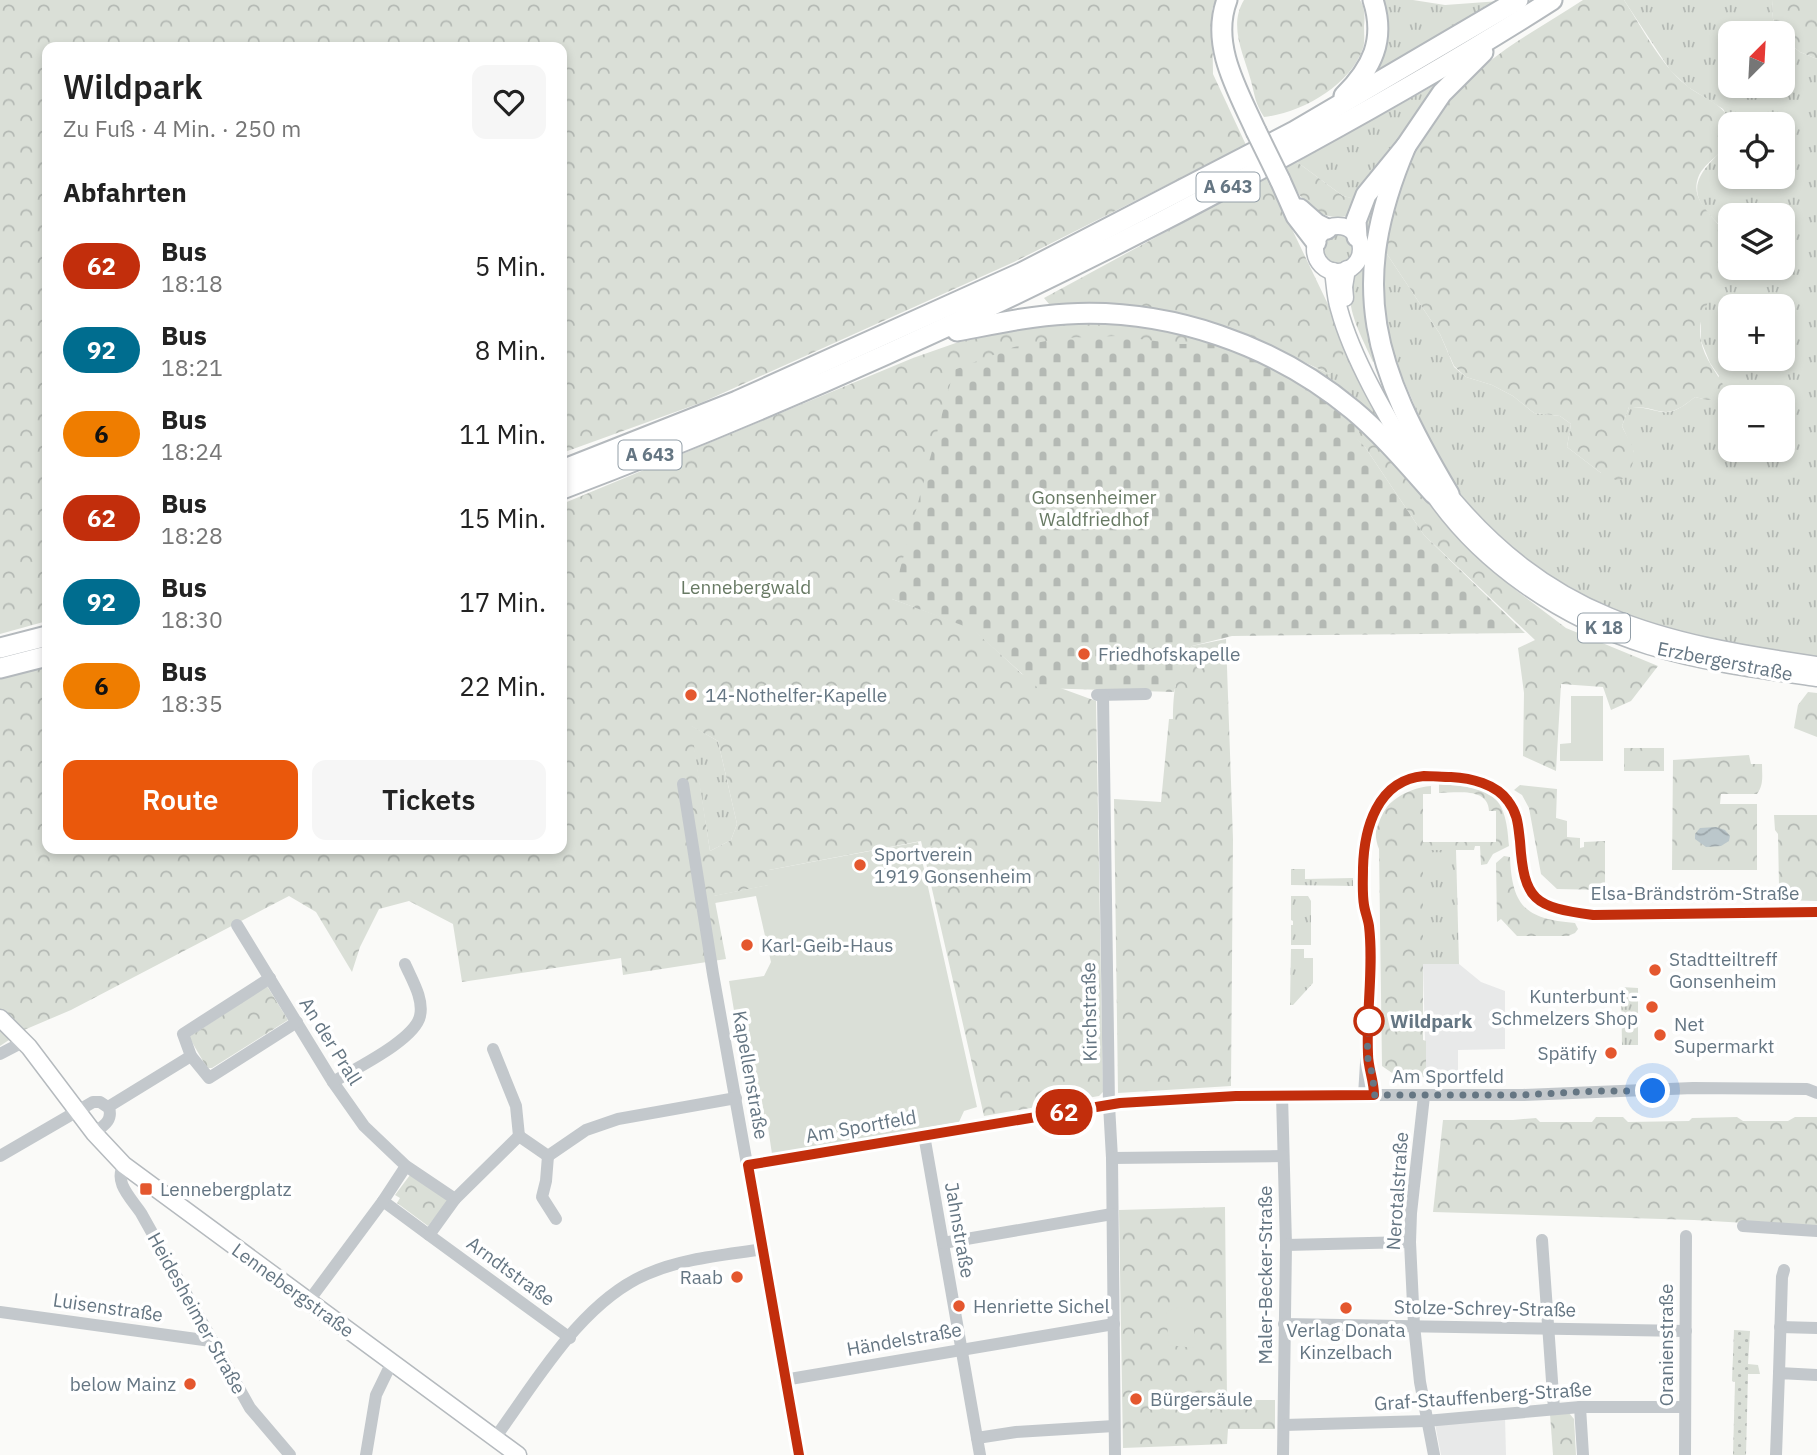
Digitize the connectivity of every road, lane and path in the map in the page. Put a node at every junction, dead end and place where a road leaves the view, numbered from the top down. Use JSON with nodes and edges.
{"nodes":[{"id":1,"x":1227,"y":0,"type":"edge"},
{"id":2,"x":1373,"y":0,"type":"edge"},
{"id":3,"x":1518,"y":0,"type":"edge"},
{"id":4,"x":1552,"y":0,"type":"edge"},
{"id":5,"x":1518,"y":22,"type":"junction"},
{"id":6,"x":1330,"y":110,"type":"junction"},
{"id":7,"x":1406,"y":146,"type":"junction"},
{"id":8,"x":1321,"y":236,"type":"junction"},
{"id":9,"x":1357,"y":237,"type":"junction"},
{"id":10,"x":1340,"y":270,"type":"junction"},
{"id":11,"x":929,"y":336,"type":"junction"},
{"id":12,"x":567,"y":468,"type":"edge"},
{"id":13,"x":567,"y":487,"type":"edge"},
{"id":14,"x":1441,"y":494,"type":"junction"},
{"id":15,"x":42,"y":637,"type":"edge"},
{"id":16,"x":0,"y":648,"type":"edge"},
{"id":17,"x":42,"y":657,"type":"edge"},
{"id":18,"x":1817,"y":666,"type":"edge"},
{"id":19,"x":0,"y":668,"type":"edge"},
{"id":20,"x":1817,"y":678,"type":"edge"},
{"id":21,"x":1146,"y":694,"type":"dead end"},
{"id":22,"x":683,"y":784,"type":"dead end"},
{"id":23,"x":1817,"y":912,"type":"edge"},
{"id":24,"x":237,"y":925,"type":"dead end"},
{"id":25,"x":405,"y":964,"type":"dead end"},
{"id":26,"x":270,"y":978,"type":"junction"},
{"id":27,"x":0,"y":1018,"type":"edge"},
{"id":28,"x":297,"y":1022,"type":"junction"},
{"id":29,"x":23,"y":1042,"type":"junction"},
{"id":30,"x":493,"y":1049,"type":"dead end"},
{"id":31,"x":0,"y":1054,"type":"edge"},
{"id":32,"x":191,"y":1056,"type":"junction"},
{"id":33,"x":333,"y":1082,"type":"junction"},
{"id":34,"x":1817,"y":1093,"type":"edge"},
{"id":35,"x":1282,"y":1095,"type":"junction"},
{"id":36,"x":1369,"y":1095,"type":"junction"},
{"id":37,"x":1424,"y":1096,"type":"junction"},
{"id":38,"x":736,"y":1098,"type":"junction"},
{"id":39,"x":1109,"y":1105,"type":"junction"},
{"id":40,"x":108,"y":1107,"type":"junction"},
{"id":41,"x":78,"y":1112,"type":"junction"},
{"id":42,"x":94,"y":1133,"type":"junction"},
{"id":43,"x":924,"y":1135,"type":"junction"},
{"id":44,"x":519,"y":1136,"type":"junction"},
{"id":45,"x":0,"y":1156,"type":"edge"},
{"id":46,"x":548,"y":1156,"type":"junction"},
{"id":47,"x":1283,"y":1156,"type":"junction"},
{"id":48,"x":1112,"y":1158,"type":"junction"},
{"id":49,"x":124,"y":1165,"type":"junction"},
{"id":50,"x":748,"y":1165,"type":"junction"},
{"id":51,"x":406,"y":1166,"type":"junction"},
{"id":52,"x":454,"y":1199,"type":"junction"},
{"id":53,"x":383,"y":1201,"type":"junction"},
{"id":54,"x":1112,"y":1214,"type":"junction"},
{"id":55,"x":556,"y":1219,"type":"dead end"},
{"id":56,"x":1743,"y":1226,"type":"dead end"},
{"id":57,"x":1817,"y":1231,"type":"edge"},
{"id":58,"x":429,"y":1235,"type":"junction"},
{"id":59,"x":1686,"y":1236,"type":"dead end"},
{"id":60,"x":1542,"y":1240,"type":"dead end"},
{"id":61,"x":1410,"y":1242,"type":"junction"},
{"id":62,"x":943,"y":1243,"type":"junction"},
{"id":63,"x":1286,"y":1245,"type":"junction"},
{"id":64,"x":763,"y":1249,"type":"junction"},
{"id":65,"x":1784,"y":1270,"type":"dead end"},
{"id":66,"x":308,"y":1302,"type":"junction"},
{"id":67,"x":0,"y":1312,"type":"edge"},
{"id":68,"x":1114,"y":1324,"type":"junction"},
{"id":69,"x":1284,"y":1324,"type":"junction"},
{"id":70,"x":1414,"y":1325,"type":"junction"},
{"id":71,"x":1780,"y":1327,"type":"junction"},
{"id":72,"x":1817,"y":1328,"type":"edge"},
{"id":73,"x":1549,"y":1329,"type":"junction"},
{"id":74,"x":1686,"y":1331,"type":"junction"},
{"id":75,"x":570,"y":1338,"type":"junction"},
{"id":76,"x":211,"y":1340,"type":"junction"},
{"id":77,"x":961,"y":1349,"type":"junction"},
{"id":78,"x":392,"y":1362,"type":"junction"},
{"id":79,"x":1779,"y":1373,"type":"junction"},
{"id":80,"x":1817,"y":1374,"type":"edge"},
{"id":81,"x":784,"y":1380,"type":"junction"},
{"id":82,"x":1580,"y":1407,"type":"junction"},
{"id":83,"x":1685,"y":1407,"type":"junction"},
{"id":84,"x":1554,"y":1409,"type":"junction"},
{"id":85,"x":1426,"y":1421,"type":"junction"},
{"id":86,"x":1284,"y":1425,"type":"junction"},
{"id":87,"x":1114,"y":1426,"type":"junction"},
{"id":88,"x":977,"y":1437,"type":"junction"},
{"id":89,"x":495,"y":1438,"type":"junction"},
{"id":90,"x":290,"y":1455,"type":"edge"},
{"id":91,"x":366,"y":1455,"type":"edge"},
{"id":92,"x":518,"y":1455,"type":"edge"},
{"id":93,"x":799,"y":1455,"type":"edge"},
{"id":94,"x":980,"y":1455,"type":"edge"},
{"id":95,"x":1115,"y":1455,"type":"edge"},
{"id":96,"x":1283,"y":1455,"type":"edge"},
{"id":97,"x":1434,"y":1455,"type":"edge"},
{"id":98,"x":1583,"y":1455,"type":"edge"},
{"id":99,"x":1685,"y":1455,"type":"edge"},
{"id":100,"x":1776,"y":1455,"type":"edge"}],
"edges":[{"from":1,"to":8,"type":"highway","bridge":true},
{"from":2,"to":6,"type":"highway"},
{"from":3,"to":6,"type":"highway","number":"A 643"},
{"from":4,"to":5,"type":"highway","number":"A 643"},
{"from":5,"to":7,"type":"highway"},
{"from":5,"to":11,"type":"highway","number":"A 643"},
{"from":6,"to":12,"type":"highway","number":"A 643"},
{"from":7,"to":9,"type":"highway"},
{"from":7,"to":14,"type":"highway"},
{"from":8,"to":9,"type":"main road"},
{"from":8,"to":10,"type":"main road"},
{"from":9,"to":10,"type":"main road"},
{"from":10,"to":14,"type":"main road"},
{"from":11,"to":13,"type":"highway","number":"A 643"},
{"from":11,"to":14,"type":"highway"},
{"from":14,"to":18,"type":"main road","name":"Erzbergerstraße","number":"K 18"},
{"from":14,"to":20,"type":"main road","name":"Erzbergerstraße","number":"K 18"},
{"from":15,"to":16,"type":"highway"},
{"from":17,"to":19,"type":"highway"},
{"from":21,"to":39,"type":"street","name":"Kirchstraße"},
{"from":22,"to":38,"type":"street","name":"Kapellenstraße"},
{"from":23,"to":36,"type":"street","name":"Elsa-Brändström-Straße"},
{"from":24,"to":26,"type":"street","name":"An der Prall"},
{"from":25,"to":33,"type":"street"},
{"from":26,"to":28,"type":"street","name":"An der Prall"},
{"from":26,"to":32,"type":"street"},
{"from":27,"to":29,"type":"main road"},
{"from":28,"to":32,"type":"street"},
{"from":28,"to":33,"type":"street","name":"An der Prall"},
{"from":29,"to":31,"type":"street"},
{"from":29,"to":41,"type":"main road"},
{"from":30,"to":44,"type":"street"},
{"from":32,"to":40,"type":"street"},
{"from":33,"to":51,"type":"street","name":"An der Prall"},
{"from":34,"to":37,"type":"street","name":"Am Sportfeld"},
{"from":35,"to":36,"type":"street","name":"Am Sportfeld"},
{"from":35,"to":39,"type":"street","name":"Am Sportfeld"},
{"from":35,"to":47,"type":"street","name":"Maler-Becker-Straße"},
{"from":36,"to":37,"type":"street","name":"Am Sportfeld"},
{"from":37,"to":61,"type":"street","name":"Nerotalstraße"},
{"from":38,"to":46,"type":"street"},
{"from":38,"to":50,"type":"street","name":"Kapellenstraße"},
{"from":39,"to":43,"type":"street","name":"Am Sportfeld"},
{"from":39,"to":48,"type":"street","name":"Kirchstraße"},
{"from":40,"to":41,"type":"street"},
{"from":40,"to":42,"type":"street"},
{"from":41,"to":42,"type":"main road","name":"Lennebergstraße"},
{"from":41,"to":45,"type":"street"},
{"from":42,"to":49,"type":"main road","name":"Lennebergstraße"},
{"from":43,"to":50,"type":"street","name":"Am Sportfeld"},
{"from":43,"to":62,"type":"street","name":"Jahnstraße"},
{"from":44,"to":46,"type":"street"},
{"from":44,"to":52,"type":"street"},
{"from":46,"to":55,"type":"street"},
{"from":47,"to":48,"type":"street"},
{"from":47,"to":63,"type":"street","name":"Maler-Becker-Straße"},
{"from":48,"to":54,"type":"street","name":"Kirchstraße"},
{"from":49,"to":66,"type":"main road","name":"Lennebergstraße"},
{"from":49,"to":76,"type":"street","name":"Heidesheimer Straße"},
{"from":50,"to":64,"type":"street","name":"Kapellenstraße"},
{"from":51,"to":52,"type":"street","name":"An der Prall"},
{"from":51,"to":53,"type":"street"},
{"from":52,"to":58,"type":"street"},
{"from":53,"to":58,"type":"street","name":"Arndtstraße"},
{"from":53,"to":66,"type":"street"},
{"from":54,"to":62,"type":"street"},
{"from":54,"to":68,"type":"street","name":"Kirchstraße"},
{"from":56,"to":57,"type":"street"},
{"from":58,"to":75,"type":"street","name":"Arndtstraße"},
{"from":59,"to":74,"type":"street","name":"Oranienstraße"},
{"from":60,"to":73,"type":"street"},
{"from":61,"to":63,"type":"street"},
{"from":61,"to":70,"type":"street","name":"Nerotalstraße"},
{"from":62,"to":77,"type":"street","name":"Jahnstraße"},
{"from":63,"to":69,"type":"street","name":"Maler-Becker-Straße"},
{"from":64,"to":75,"type":"street"},
{"from":64,"to":81,"type":"street","name":"Kapellenstraße"},
{"from":65,"to":71,"type":"street"},
{"from":66,"to":78,"type":"main road","name":"Lennebergstraße"},
{"from":67,"to":76,"type":"street","name":"Luisenstraße"},
{"from":68,"to":77,"type":"street","name":"Händelstraße"},
{"from":68,"to":87,"type":"street","name":"Kirchstraße"},
{"from":69,"to":70,"type":"street","name":"Stolze-Schrey-Straße"},
{"from":69,"to":86,"type":"street","name":"Maler-Becker-Straße"},
{"from":70,"to":73,"type":"street","name":"Stolze-Schrey-Straße"},
{"from":70,"to":85,"type":"street","name":"Nerotalstraße"},
{"from":71,"to":72,"type":"street"},
{"from":71,"to":79,"type":"street"},
{"from":73,"to":74,"type":"street","name":"Stolze-Schrey-Straße"},
{"from":73,"to":84,"type":"street"},
{"from":74,"to":83,"type":"street","name":"Oranienstraße"},
{"from":75,"to":89,"type":"street"},
{"from":76,"to":90,"type":"street","name":"Heidesheimer Straße"},
{"from":77,"to":81,"type":"street","name":"Händelstraße"},
{"from":77,"to":88,"type":"street","name":"Jahnstraße"},
{"from":78,"to":89,"type":"main road","name":"Lennebergstraße"},
{"from":78,"to":91,"type":"street"},
{"from":79,"to":80,"type":"street"},
{"from":79,"to":100,"type":"street"},
{"from":81,"to":93,"type":"street","name":"Kapellenstraße"},
{"from":82,"to":83,"type":"street","name":"Graf-Stauffenberg-Straße"},
{"from":82,"to":84,"type":"street","name":"Graf-Stauffenberg-Straße"},
{"from":82,"to":98,"type":"street"},
{"from":83,"to":99,"type":"street","name":"Oranienstraße"},
{"from":84,"to":85,"type":"street","name":"Graf-Stauffenberg-Straße"},
{"from":85,"to":86,"type":"street","name":"Graf-Stauffenberg-Straße"},
{"from":85,"to":97,"type":"street","name":"Nerotalstraße"},
{"from":86,"to":96,"type":"street","name":"Maler-Becker-Straße"},
{"from":87,"to":88,"type":"street"},
{"from":87,"to":95,"type":"street","name":"Kirchstraße"},
{"from":88,"to":94,"type":"street","name":"Jahnstraße"},
{"from":89,"to":92,"type":"main road","name":"Lennebergstraße"}]}
